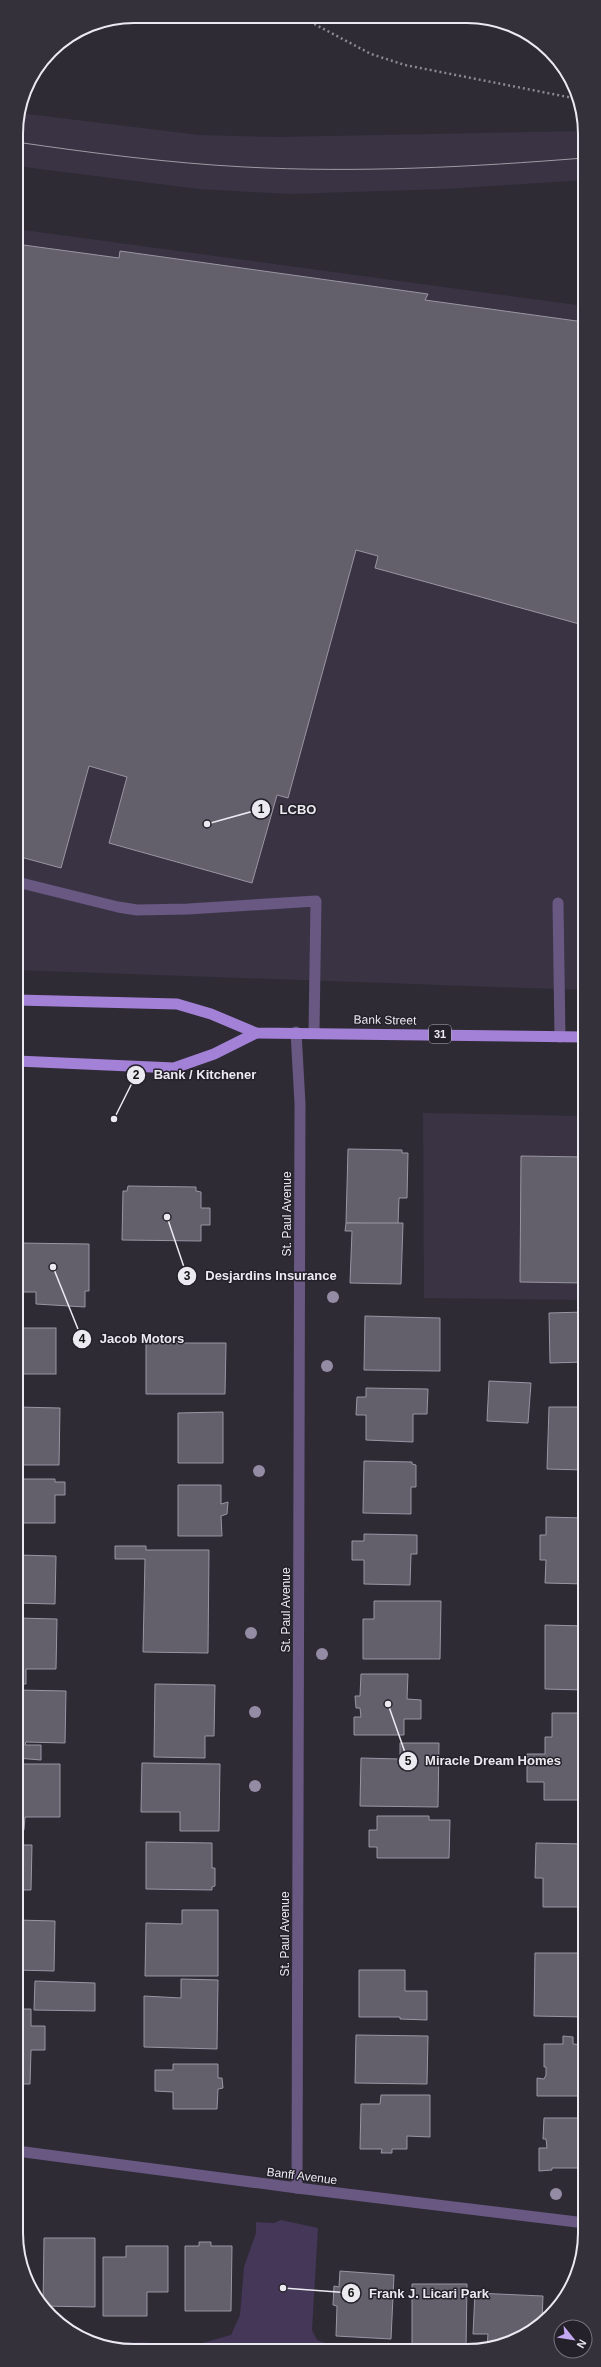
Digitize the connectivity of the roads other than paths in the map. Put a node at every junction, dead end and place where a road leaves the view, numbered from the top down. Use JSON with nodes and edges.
{"nodes":[{"id":1,"x":23,"y":884,"type":"edge"},
{"id":2,"x":558,"y":903,"type":"dead end"},
{"id":3,"x":23,"y":1000,"type":"edge"},
{"id":4,"x":296,"y":1032,"type":"junction"},
{"id":5,"x":314,"y":1032,"type":"junction"},
{"id":6,"x":256,"y":1033,"type":"junction"},
{"id":7,"x":560,"y":1037,"type":"junction"},
{"id":8,"x":578,"y":1037,"type":"edge"},
{"id":9,"x":23,"y":1061,"type":"edge"},
{"id":10,"x":23,"y":2152,"type":"edge"},
{"id":11,"x":297,"y":2188,"type":"junction"},
{"id":12,"x":578,"y":2222,"type":"edge"}],
"edges":[{"from":1,"to":5,"type":"street"},
{"from":2,"to":7,"type":"street"},
{"from":3,"to":6,"type":"main road","name":"Bank Street","number":"31"},
{"from":4,"to":5,"type":"main road","name":"Bank Street","number":"31"},
{"from":4,"to":6,"type":"main road","name":"Bank Street","number":"31"},
{"from":4,"to":11,"type":"street","name":"St. Paul Avenue"},
{"from":5,"to":7,"type":"main road","name":"Bank Street","number":"31"},
{"from":6,"to":9,"type":"main road","name":"Bank Street","number":"31"},
{"from":7,"to":8,"type":"main road","name":"Bank Street","number":"31"},
{"from":10,"to":11,"type":"street","name":"Banff Avenue"},
{"from":11,"to":12,"type":"street","name":"Banff Avenue"}]}
